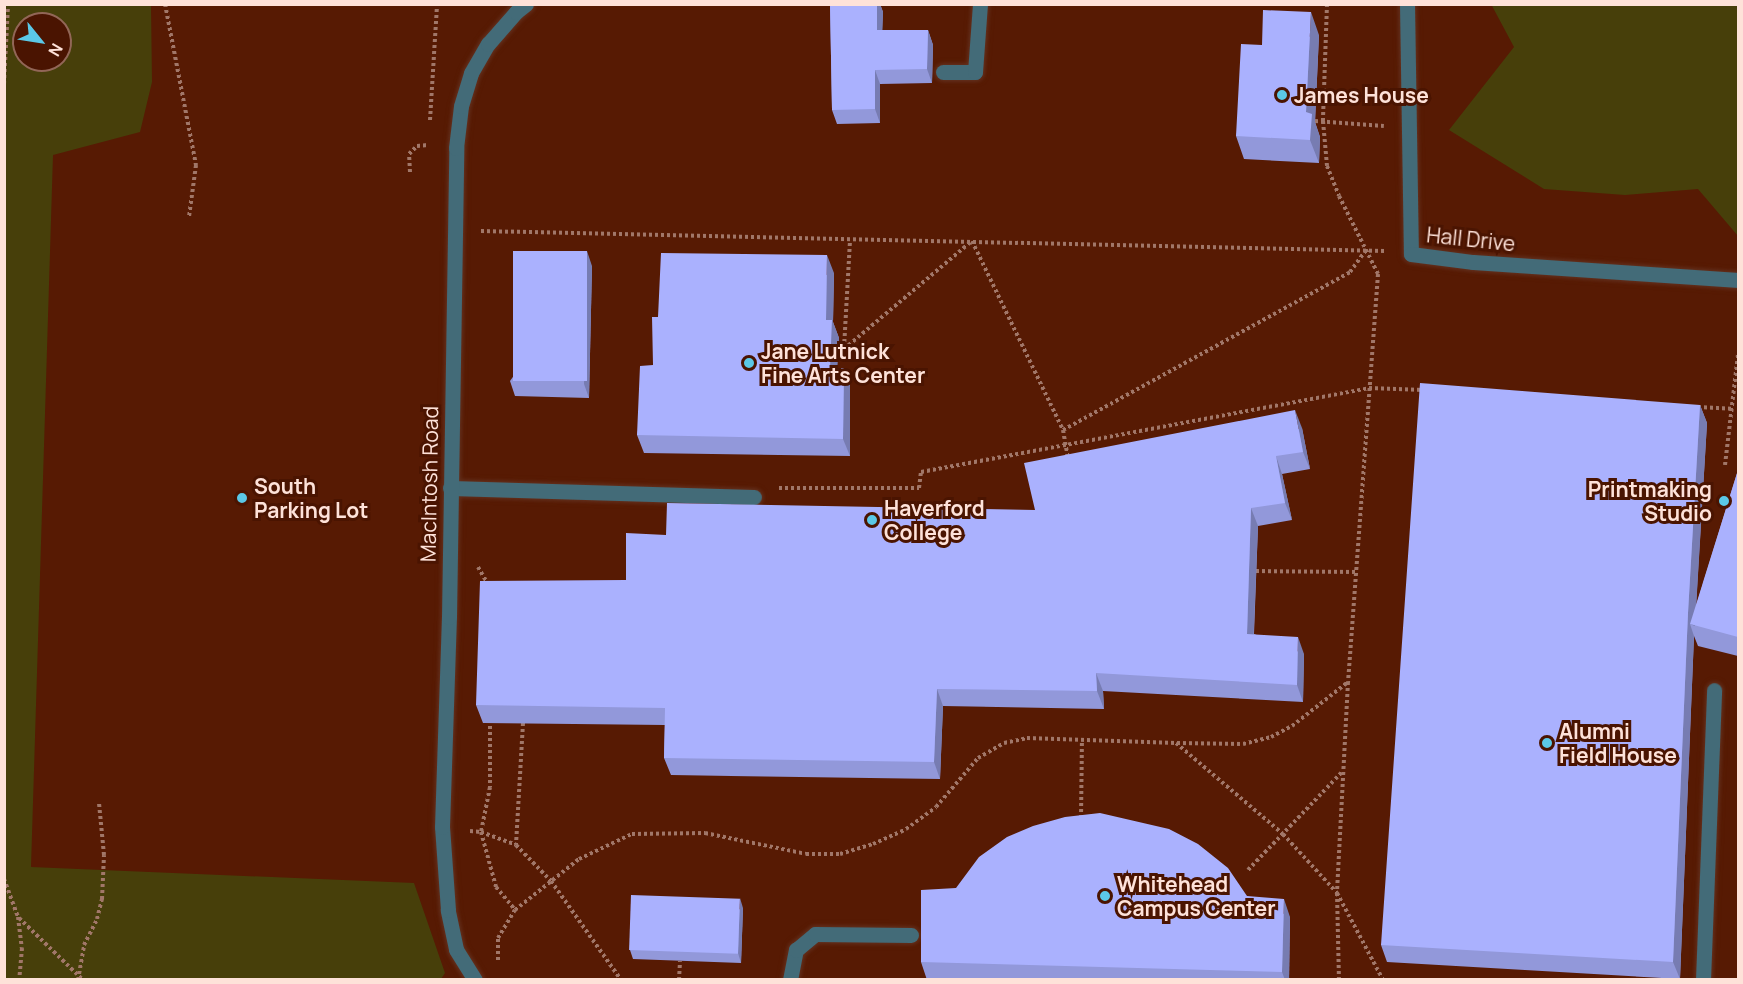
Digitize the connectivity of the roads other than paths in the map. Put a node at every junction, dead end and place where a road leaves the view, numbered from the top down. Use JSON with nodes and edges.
{"nodes":[{"id":1,"x":526,"y":4,"type":"edge"},
{"id":2,"x":980,"y":4,"type":"edge"},
{"id":3,"x":1407,"y":4,"type":"edge"},
{"id":4,"x":943,"y":72,"type":"dead end"},
{"id":5,"x":1738,"y":280,"type":"edge"},
{"id":6,"x":450,"y":488,"type":"junction"},
{"id":7,"x":754,"y":497,"type":"road end"},
{"id":8,"x":1714,"y":690,"type":"dead end"},
{"id":9,"x":911,"y":935,"type":"dead end"},
{"id":10,"x":476,"y":980,"type":"edge"},
{"id":11,"x":790,"y":980,"type":"edge"},
{"id":12,"x":1702,"y":980,"type":"edge"}],
"edges":[{"from":1,"to":6,"type":"street","name":"MacIntosh Road"},
{"from":2,"to":4,"type":"street"},
{"from":3,"to":5,"type":"street","name":"Hall Drive"},
{"from":6,"to":7,"type":"street"},
{"from":6,"to":10,"type":"street","name":"MacIntosh Road"},
{"from":8,"to":12,"type":"street"},
{"from":9,"to":11,"type":"street"}]}
